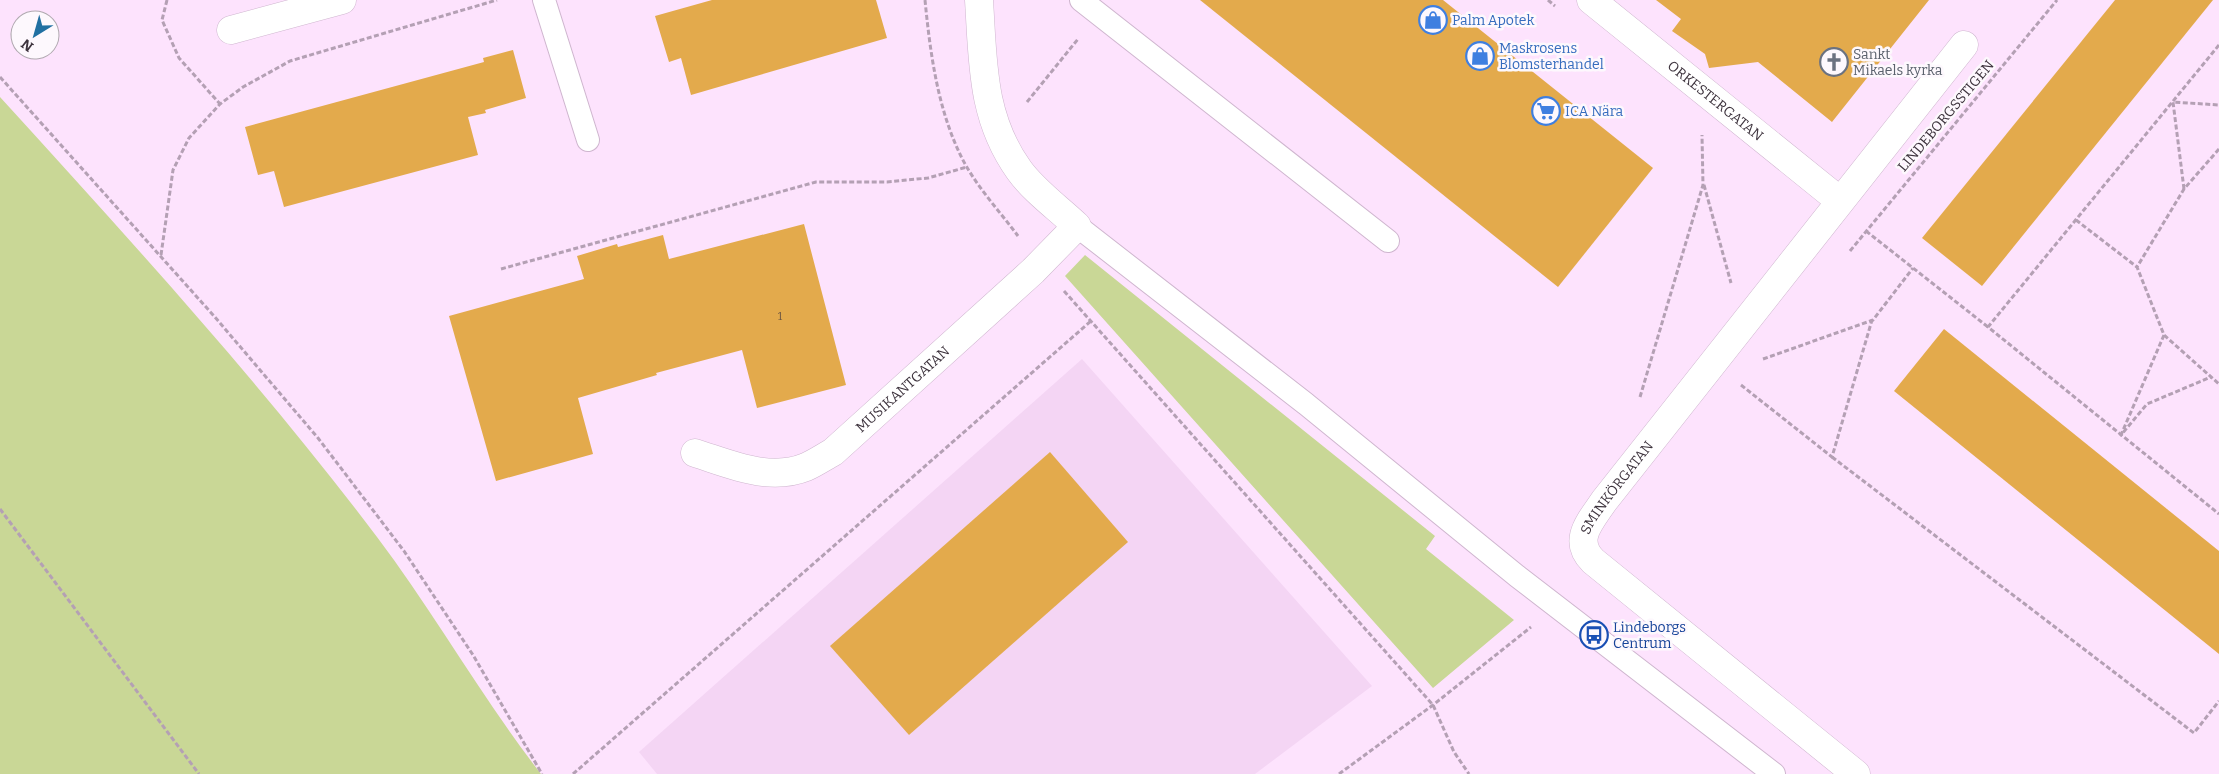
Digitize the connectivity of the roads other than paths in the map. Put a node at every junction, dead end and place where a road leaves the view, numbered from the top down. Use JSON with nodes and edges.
{"nodes":[{"id":1,"x":342,"y":0,"type":"edge"},
{"id":2,"x":544,"y":0,"type":"edge"},
{"id":3,"x":979,"y":0,"type":"edge"},
{"id":4,"x":1081,"y":0,"type":"edge"},
{"id":5,"x":1591,"y":0,"type":"edge"},
{"id":6,"x":231,"y":30,"type":"dead end"},
{"id":7,"x":1964,"y":45,"type":"dead end"},
{"id":8,"x":588,"y":140,"type":"dead end"},
{"id":9,"x":1840,"y":201,"type":"junction"},
{"id":10,"x":1077,"y":226,"type":"junction"},
{"id":11,"x":1388,"y":241,"type":"dead end"},
{"id":12,"x":695,"y":453,"type":"dead end"},
{"id":13,"x":1774,"y":774,"type":"edge"},
{"id":14,"x":1856,"y":774,"type":"edge"}],
"edges":[{"from":1,"to":6,"type":"street"},
{"from":2,"to":8,"type":"lane"},
{"from":3,"to":10,"type":"street"},
{"from":4,"to":11,"type":"lane"},
{"from":5,"to":9,"type":"street","name":"ORKESTERGATAN"},
{"from":7,"to":9,"type":"street","name":"SMINKÖRGATAN"},
{"from":9,"to":14,"type":"street","name":"SMINKÖRGATAN"},
{"from":10,"to":12,"type":"street","name":"MUSIKANTGATAN"},
{"from":10,"to":13,"type":"lane"}]}
